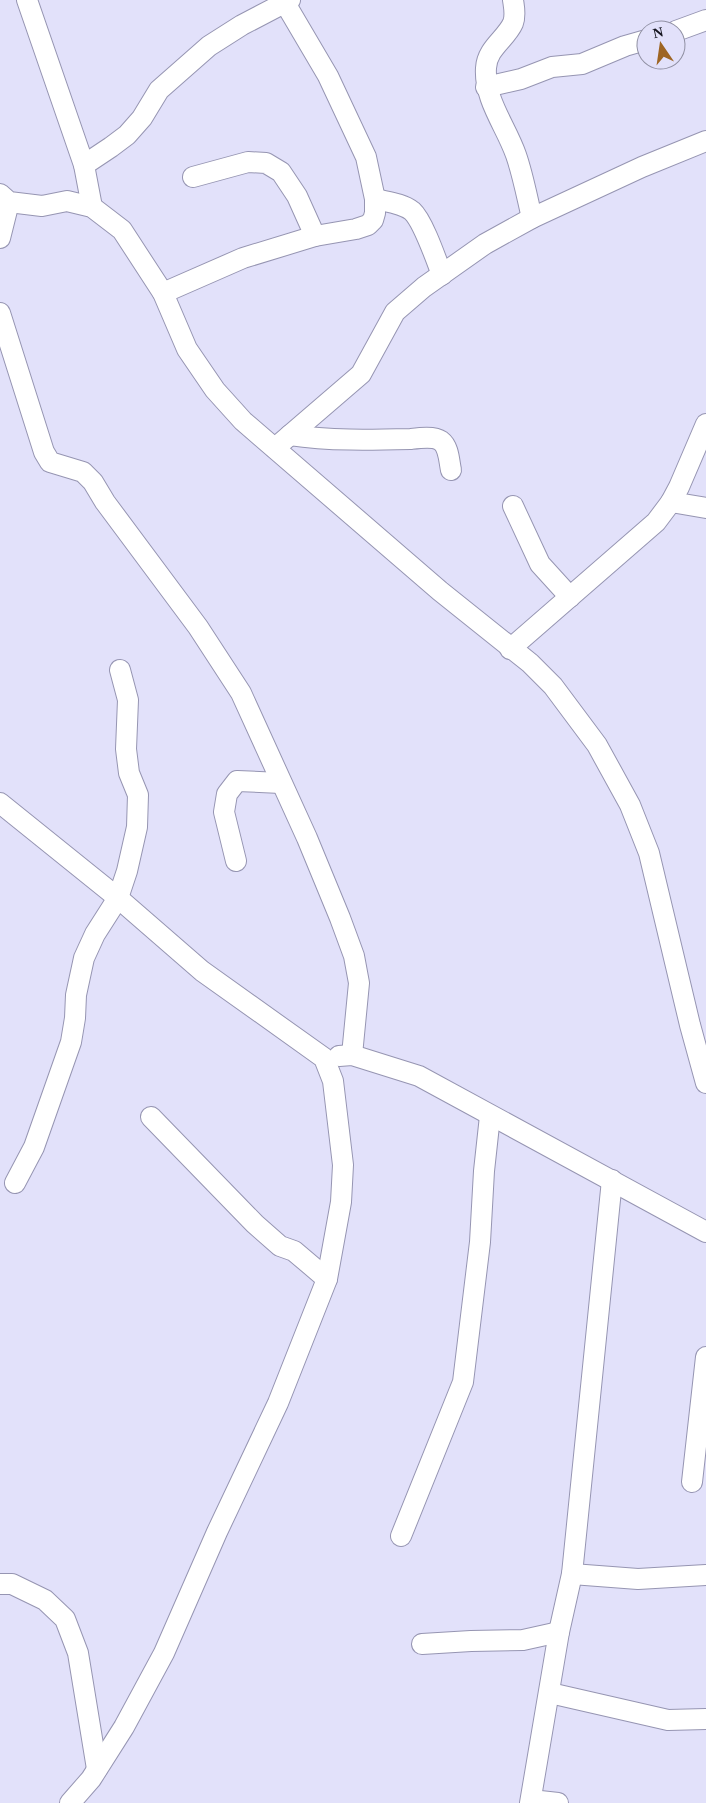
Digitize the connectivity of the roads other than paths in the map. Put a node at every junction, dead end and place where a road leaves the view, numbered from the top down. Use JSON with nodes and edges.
{"nodes":[{"id":1,"x":27,"y":0,"type":"edge"},
{"id":2,"x":513,"y":0,"type":"edge"},
{"id":3,"x":288,"y":2,"type":"edge"},
{"id":4,"x":706,"y":20,"type":"edge"},
{"id":5,"x":686,"y":27,"type":"edge"},
{"id":6,"x":636,"y":43,"type":"edge"},
{"id":7,"x":486,"y":87,"type":"junction"},
{"id":8,"x":706,"y":142,"type":"edge"},
{"id":9,"x":84,"y":165,"type":"junction"},
{"id":10,"x":193,"y":177,"type":"dead end"},
{"id":11,"x":5,"y":198,"type":"edge"},
{"id":12,"x":375,"y":199,"type":"junction"},
{"id":13,"x":92,"y":207,"type":"junction"},
{"id":14,"x":532,"y":218,"type":"junction"},
{"id":15,"x":315,"y":236,"type":"junction"},
{"id":16,"x":0,"y":238,"type":"edge"},
{"id":17,"x":442,"y":275,"type":"junction"},
{"id":18,"x":163,"y":293,"type":"junction"},
{"id":19,"x":0,"y":313,"type":"edge"},
{"id":20,"x":3,"y":334,"type":"edge"},
{"id":21,"x":706,"y":424,"type":"edge"},
{"id":22,"x":283,"y":441,"type":"junction"},
{"id":23,"x":451,"y":470,"type":"dead end"},
{"id":24,"x":671,"y":502,"type":"junction"},
{"id":25,"x":514,"y":506,"type":"dead end"},
{"id":26,"x":706,"y":508,"type":"edge"},
{"id":27,"x":570,"y":597,"type":"junction"},
{"id":28,"x":510,"y":649,"type":"junction"},
{"id":29,"x":120,"y":670,"type":"dead end"},
{"id":30,"x":281,"y":783,"type":"junction"},
{"id":31,"x":0,"y":803,"type":"edge"},
{"id":32,"x":236,"y":861,"type":"dead end"},
{"id":33,"x":118,"y":898,"type":"junction"},
{"id":34,"x":698,"y":1024,"type":"edge"},
{"id":35,"x":352,"y":1055,"type":"junction"},
{"id":36,"x":324,"y":1058,"type":"junction"},
{"id":37,"x":705,"y":1077,"type":"edge"},
{"id":38,"x":490,"y":1116,"type":"junction"},
{"id":39,"x":151,"y":1117,"type":"dead end"},
{"id":40,"x":612,"y":1180,"type":"junction"},
{"id":41,"x":15,"y":1183,"type":"dead end"},
{"id":42,"x":706,"y":1232,"type":"edge"},
{"id":43,"x":327,"y":1279,"type":"junction"},
{"id":44,"x":706,"y":1357,"type":"edge"},
{"id":45,"x":692,"y":1482,"type":"dead end"},
{"id":46,"x":401,"y":1536,"type":"dead end"},
{"id":47,"x":572,"y":1574,"type":"junction"},
{"id":48,"x":706,"y":1575,"type":"edge"},
{"id":49,"x":0,"y":1584,"type":"edge"},
{"id":50,"x":559,"y":1632,"type":"junction"},
{"id":51,"x":422,"y":1644,"type":"dead end"},
{"id":52,"x":550,"y":1693,"type":"junction"},
{"id":53,"x":706,"y":1719,"type":"edge"},
{"id":54,"x":97,"y":1769,"type":"junction"},
{"id":55,"x":76,"y":1801,"type":"edge"},
{"id":56,"x":530,"y":1801,"type":"edge"},
{"id":57,"x":558,"y":1803,"type":"edge"}],
"edges":[{"from":1,"to":9,"type":"street"},
{"from":2,"to":7,"type":"street"},
{"from":3,"to":9,"type":"street"},
{"from":3,"to":12,"type":"street"},
{"from":4,"to":5,"type":"street"},
{"from":6,"to":7,"type":"street"},
{"from":7,"to":14,"type":"street"},
{"from":8,"to":14,"type":"street"},
{"from":9,"to":13,"type":"street"},
{"from":10,"to":15,"type":"street"},
{"from":11,"to":13,"type":"street"},
{"from":11,"to":16,"type":"street"},
{"from":12,"to":15,"type":"street"},
{"from":12,"to":17,"type":"street"},
{"from":13,"to":18,"type":"street"},
{"from":14,"to":17,"type":"street"},
{"from":15,"to":18,"type":"street"},
{"from":17,"to":22,"type":"street"},
{"from":18,"to":22,"type":"street"},
{"from":19,"to":20,"type":"street"},
{"from":20,"to":30,"type":"street"},
{"from":21,"to":24,"type":"street"},
{"from":22,"to":23,"type":"street"},
{"from":22,"to":28,"type":"street"},
{"from":24,"to":26,"type":"street"},
{"from":24,"to":27,"type":"street"},
{"from":25,"to":27,"type":"street"},
{"from":27,"to":28,"type":"street"},
{"from":28,"to":34,"type":"street"},
{"from":29,"to":33,"type":"street"},
{"from":30,"to":32,"type":"street"},
{"from":30,"to":35,"type":"street"},
{"from":31,"to":33,"type":"street"},
{"from":33,"to":36,"type":"street"},
{"from":33,"to":41,"type":"street"},
{"from":34,"to":37,"type":"street"},
{"from":35,"to":36,"type":"street"},
{"from":35,"to":38,"type":"street"},
{"from":36,"to":43,"type":"street"},
{"from":38,"to":40,"type":"street"},
{"from":38,"to":46,"type":"street"},
{"from":39,"to":43,"type":"street"},
{"from":40,"to":42,"type":"street"},
{"from":40,"to":47,"type":"street"},
{"from":43,"to":54,"type":"street"},
{"from":44,"to":45,"type":"street"},
{"from":47,"to":48,"type":"street"},
{"from":47,"to":50,"type":"street"},
{"from":49,"to":54,"type":"street"},
{"from":50,"to":51,"type":"street"},
{"from":50,"to":52,"type":"street"},
{"from":52,"to":53,"type":"street"},
{"from":52,"to":56,"type":"street"},
{"from":54,"to":55,"type":"street"},
{"from":56,"to":57,"type":"street"}]}
